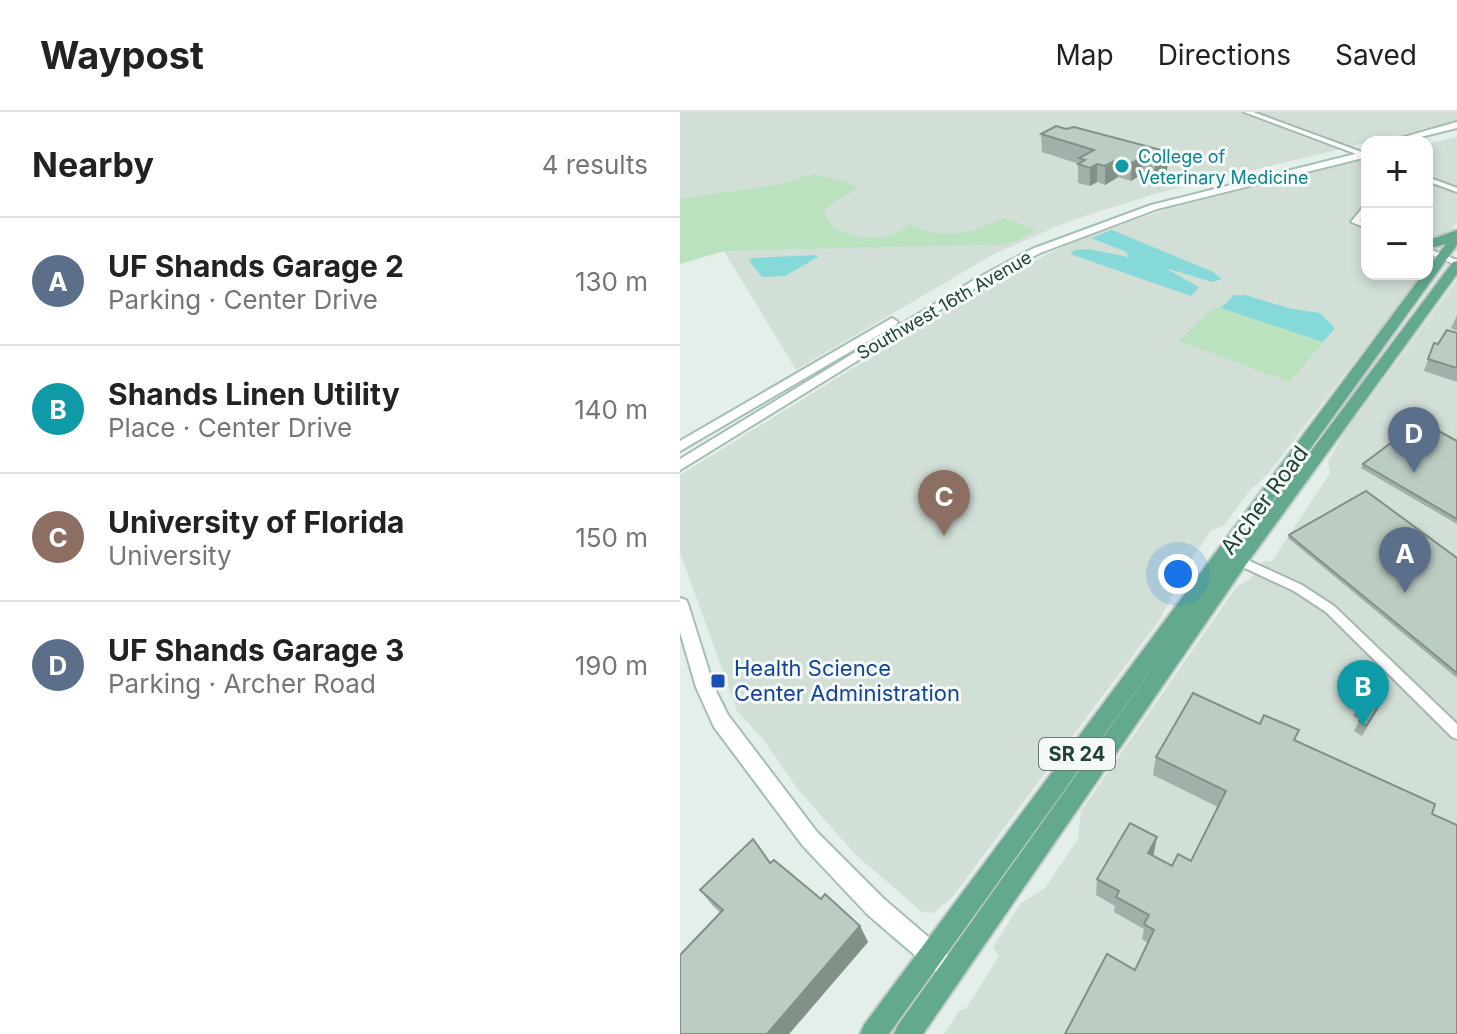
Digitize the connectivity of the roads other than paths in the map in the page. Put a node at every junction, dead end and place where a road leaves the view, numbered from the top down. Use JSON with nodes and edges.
{"nodes":[{"id":1,"x":1247,"y":112,"type":"edge"},
{"id":2,"x":1457,"y":125,"type":"edge"},
{"id":3,"x":1457,"y":132,"type":"edge"},
{"id":4,"x":1414,"y":136,"type":"edge"},
{"id":5,"x":1433,"y":138,"type":"edge"},
{"id":6,"x":1361,"y":152,"type":"edge"},
{"id":7,"x":1361,"y":154,"type":"edge"},
{"id":8,"x":1361,"y":154,"type":"edge"},
{"id":9,"x":1433,"y":181,"type":"edge"},
{"id":10,"x":1457,"y":190,"type":"edge"},
{"id":11,"x":1457,"y":235,"type":"edge"},
{"id":12,"x":1442,"y":256,"type":"edge"},
{"id":13,"x":680,"y":447,"type":"edge"},
{"id":14,"x":680,"y":465,"type":"edge"},
{"id":15,"x":1231,"y":557,"type":"junction"},
{"id":16,"x":680,"y":604,"type":"edge"},
{"id":17,"x":1454,"y":725,"type":"edge"},
{"id":18,"x":941,"y":963,"type":"junction"},
{"id":19,"x":873,"y":1034,"type":"edge"},
{"id":20,"x":907,"y":1034,"type":"edge"}],
"edges":[{"from":1,"to":6,"type":"street"},
{"from":2,"to":4,"type":"main road"},
{"from":3,"to":5,"type":"main road"},
{"from":7,"to":13,"type":"main road","name":"Southwest 16th Avenue"},
{"from":8,"to":14,"type":"main road","name":"Southwest 16th Avenue"},
{"from":9,"to":10,"type":"street"},
{"from":11,"to":12,"type":"main road","name":"Archer Road","number":"SR 24"},
{"from":11,"to":12,"type":"main road"},
{"from":12,"to":15,"type":"main road","name":"Archer Road","number":"SR 24"},
{"from":15,"to":17,"type":"street"},
{"from":15,"to":18,"type":"main road","name":"Archer Road","number":"SR 24"},
{"from":16,"to":18,"type":"main road"},
{"from":18,"to":19,"type":"main road","name":"Archer Road","number":"SR 24"},
{"from":18,"to":20,"type":"main road","name":"Archer Road","number":"SR 24"}]}
